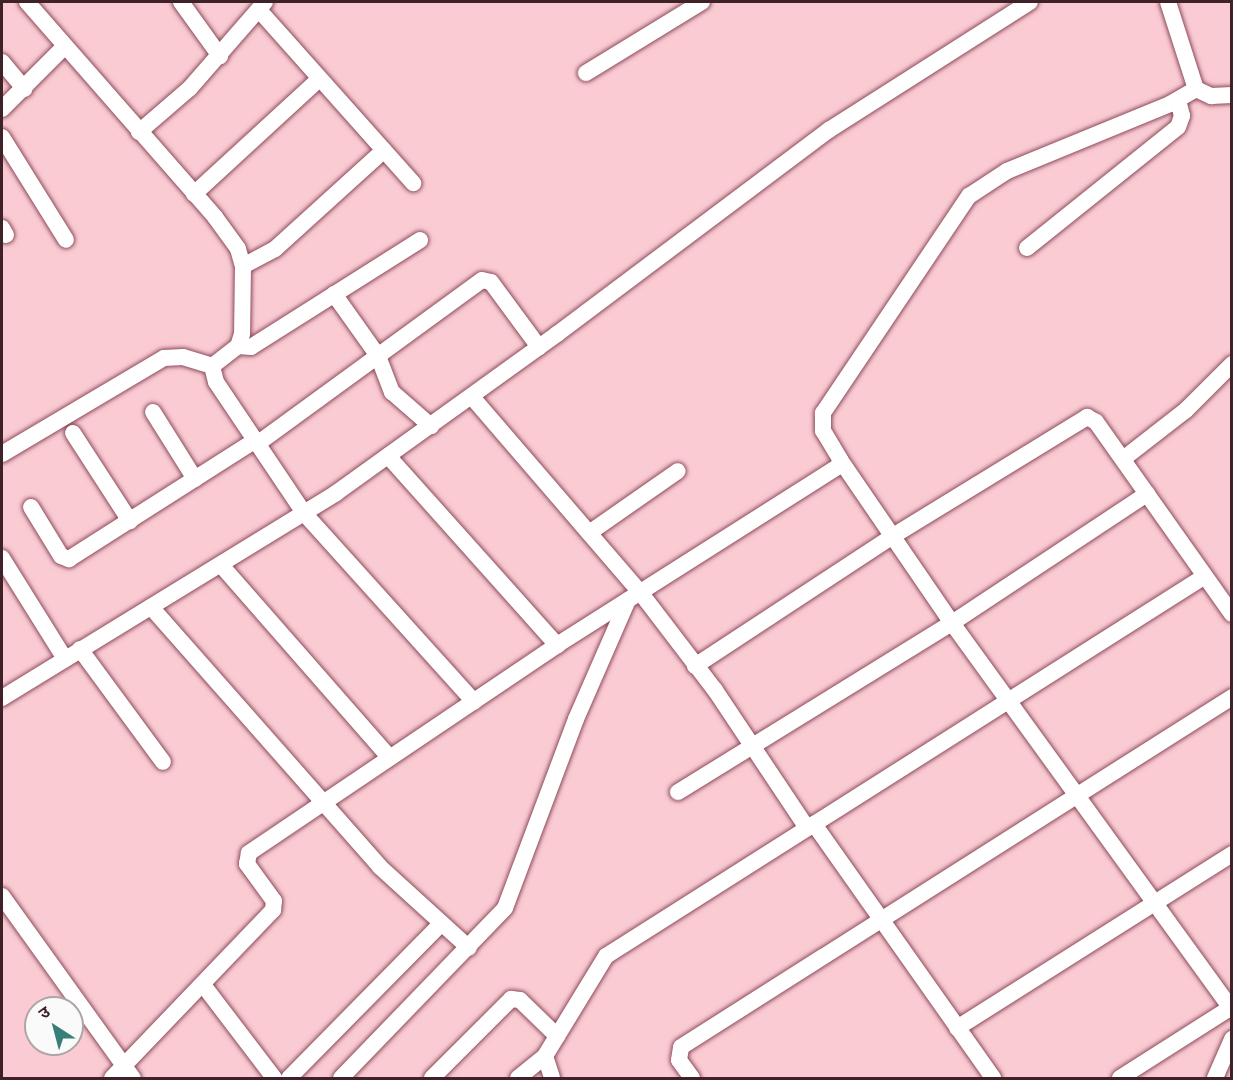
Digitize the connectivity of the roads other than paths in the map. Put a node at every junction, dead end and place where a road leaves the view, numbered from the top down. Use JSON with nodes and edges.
{"nodes":[{"id":1,"x":27,"y":2,"type":"edge"},
{"id":2,"x":181,"y":2,"type":"edge"},
{"id":3,"x":702,"y":2,"type":"edge"},
{"id":4,"x":1030,"y":2,"type":"edge"},
{"id":5,"x":1168,"y":2,"type":"edge"},
{"id":6,"x":262,"y":5,"type":"edge"},
{"id":7,"x":64,"y":47,"type":"junction"},
{"id":8,"x":220,"y":56,"type":"junction"},
{"id":9,"x":2,"y":62,"type":"edge"},
{"id":10,"x":586,"y":73,"type":"dead end"},
{"id":11,"x":318,"y":80,"type":"junction"},
{"id":12,"x":25,"y":89,"type":"junction"},
{"id":13,"x":1196,"y":89,"type":"junction"},
{"id":14,"x":1232,"y":95,"type":"edge"},
{"id":15,"x":1179,"y":100,"type":"junction"},
{"id":16,"x":2,"y":109,"type":"edge"},
{"id":17,"x":139,"y":132,"type":"junction"},
{"id":18,"x":2,"y":137,"type":"edge"},
{"id":19,"x":384,"y":150,"type":"junction"},
{"id":20,"x":413,"y":183,"type":"dead end"},
{"id":21,"x":194,"y":194,"type":"junction"},
{"id":22,"x":66,"y":240,"type":"dead end"},
{"id":23,"x":420,"y":240,"type":"dead end"},
{"id":24,"x":1027,"y":248,"type":"dead end"},
{"id":25,"x":243,"y":267,"type":"junction"},
{"id":26,"x":336,"y":297,"type":"junction"},
{"id":27,"x":238,"y":346,"type":"junction"},
{"id":28,"x":539,"y":347,"type":"junction"},
{"id":29,"x":378,"y":356,"type":"junction"},
{"id":30,"x":1232,"y":364,"type":"edge"},
{"id":31,"x":212,"y":366,"type":"junction"},
{"id":32,"x":472,"y":397,"type":"junction"},
{"id":33,"x":153,"y":412,"type":"dead end"},
{"id":34,"x":431,"y":426,"type":"junction"},
{"id":35,"x":73,"y":433,"type":"dead end"},
{"id":36,"x":255,"y":443,"type":"junction"},
{"id":37,"x":2,"y":454,"type":"edge"},
{"id":38,"x":388,"y":456,"type":"junction"},
{"id":39,"x":1123,"y":459,"type":"junction"},
{"id":40,"x":841,"y":461,"type":"junction"},
{"id":41,"x":678,"y":471,"type":"dead end"},
{"id":42,"x":195,"y":479,"type":"junction"},
{"id":43,"x":1147,"y":494,"type":"junction"},
{"id":44,"x":31,"y":507,"type":"dead end"},
{"id":45,"x":304,"y":513,"type":"junction"},
{"id":46,"x":130,"y":521,"type":"junction"},
{"id":47,"x":589,"y":533,"type":"junction"},
{"id":48,"x":893,"y":536,"type":"junction"},
{"id":49,"x":2,"y":558,"type":"edge"},
{"id":50,"x":221,"y":565,"type":"junction"},
{"id":51,"x":1205,"y":576,"type":"junction"},
{"id":52,"x":634,"y":596,"type":"junction"},
{"id":53,"x":150,"y":608,"type":"junction"},
{"id":54,"x":1232,"y":614,"type":"edge"},
{"id":55,"x":952,"y":623,"type":"junction"},
{"id":56,"x":557,"y":645,"type":"junction"},
{"id":57,"x":80,"y":649,"type":"junction"},
{"id":58,"x":65,"y":659,"type":"junction"},
{"id":59,"x":695,"y":666,"type":"junction"},
{"id":60,"x":1232,"y":697,"type":"edge"},
{"id":61,"x":2,"y":698,"type":"edge"},
{"id":62,"x":474,"y":702,"type":"junction"},
{"id":63,"x":1008,"y":702,"type":"junction"},
{"id":64,"x":753,"y":747,"type":"junction"},
{"id":65,"x":389,"y":758,"type":"junction"},
{"id":66,"x":163,"y":762,"type":"dead end"},
{"id":67,"x":678,"y":792,"type":"dead end"},
{"id":68,"x":1076,"y":795,"type":"junction"},
{"id":69,"x":323,"y":801,"type":"junction"},
{"id":70,"x":810,"y":826,"type":"junction"},
{"id":71,"x":1232,"y":855,"type":"edge"},
{"id":72,"x":2,"y":896,"type":"edge"},
{"id":73,"x":1152,"y":903,"type":"junction"},
{"id":74,"x":879,"y":921,"type":"junction"},
{"id":75,"x":441,"y":924,"type":"junction"},
{"id":76,"x":469,"y":948,"type":"junction"},
{"id":77,"x":204,"y":986,"type":"junction"},
{"id":78,"x":1231,"y":1009,"type":"edge"},
{"id":79,"x":957,"y":1028,"type":"junction"},
{"id":80,"x":557,"y":1035,"type":"junction"},
{"id":81,"x":1232,"y":1040,"type":"edge"},
{"id":82,"x":545,"y":1056,"type":"junction"},
{"id":83,"x":123,"y":1074,"type":"edge"},
{"id":84,"x":274,"y":1078,"type":"edge"},
{"id":85,"x":289,"y":1078,"type":"edge"},
{"id":86,"x":341,"y":1078,"type":"edge"},
{"id":87,"x":432,"y":1078,"type":"edge"},
{"id":88,"x":518,"y":1078,"type":"edge"},
{"id":89,"x":552,"y":1078,"type":"edge"},
{"id":90,"x":692,"y":1078,"type":"edge"},
{"id":91,"x":993,"y":1078,"type":"edge"},
{"id":92,"x":1120,"y":1078,"type":"edge"},
{"id":93,"x":1215,"y":1078,"type":"edge"}],
"edges":[{"from":1,"to":7,"type":"street"},
{"from":2,"to":8,"type":"street"},
{"from":3,"to":10,"type":"street"},
{"from":4,"to":28,"type":"street"},
{"from":5,"to":13,"type":"street"},
{"from":6,"to":8,"type":"street"},
{"from":6,"to":11,"type":"street"},
{"from":7,"to":12,"type":"street"},
{"from":7,"to":17,"type":"street"},
{"from":8,"to":17,"type":"street"},
{"from":9,"to":12,"type":"street"},
{"from":11,"to":19,"type":"street"},
{"from":11,"to":21,"type":"street"},
{"from":12,"to":16,"type":"street"},
{"from":13,"to":14,"type":"street"},
{"from":13,"to":15,"type":"street"},
{"from":15,"to":24,"type":"street"},
{"from":15,"to":40,"type":"street"},
{"from":17,"to":21,"type":"street"},
{"from":18,"to":22,"type":"street"},
{"from":19,"to":20,"type":"street"},
{"from":19,"to":25,"type":"street"},
{"from":21,"to":25,"type":"street"},
{"from":23,"to":26,"type":"street"},
{"from":25,"to":27,"type":"street"},
{"from":26,"to":27,"type":"street"},
{"from":26,"to":29,"type":"street"},
{"from":27,"to":31,"type":"street"},
{"from":28,"to":29,"type":"street"},
{"from":28,"to":32,"type":"street"},
{"from":29,"to":34,"type":"street"},
{"from":29,"to":36,"type":"street"},
{"from":30,"to":39,"type":"street"},
{"from":31,"to":36,"type":"street"},
{"from":31,"to":37,"type":"street"},
{"from":32,"to":34,"type":"street"},
{"from":32,"to":47,"type":"street"},
{"from":33,"to":42,"type":"street"},
{"from":34,"to":38,"type":"street"},
{"from":35,"to":46,"type":"street"},
{"from":36,"to":42,"type":"street"},
{"from":36,"to":45,"type":"street"},
{"from":38,"to":45,"type":"street"},
{"from":38,"to":56,"type":"street"},
{"from":39,"to":43,"type":"street"},
{"from":39,"to":48,"type":"street"},
{"from":40,"to":48,"type":"street"},
{"from":40,"to":52,"type":"street"},
{"from":41,"to":47,"type":"street"},
{"from":42,"to":46,"type":"street"},
{"from":43,"to":51,"type":"street"},
{"from":43,"to":55,"type":"street"},
{"from":44,"to":46,"type":"street"},
{"from":45,"to":50,"type":"street"},
{"from":45,"to":62,"type":"street"},
{"from":47,"to":52,"type":"street"},
{"from":48,"to":55,"type":"street"},
{"from":48,"to":59,"type":"street"},
{"from":49,"to":58,"type":"street"},
{"from":50,"to":53,"type":"street"},
{"from":50,"to":65,"type":"street"},
{"from":51,"to":54,"type":"street"},
{"from":51,"to":63,"type":"street"},
{"from":52,"to":56,"type":"street"},
{"from":52,"to":59,"type":"street"},
{"from":52,"to":76,"type":"street"},
{"from":53,"to":57,"type":"street"},
{"from":53,"to":69,"type":"street"},
{"from":55,"to":63,"type":"street"},
{"from":55,"to":64,"type":"street"},
{"from":56,"to":62,"type":"street"},
{"from":57,"to":58,"type":"street"},
{"from":57,"to":66,"type":"street"},
{"from":58,"to":61,"type":"street"},
{"from":59,"to":64,"type":"street"},
{"from":60,"to":68,"type":"street"},
{"from":62,"to":65,"type":"street"},
{"from":63,"to":68,"type":"street"},
{"from":63,"to":70,"type":"street"},
{"from":64,"to":67,"type":"street"},
{"from":64,"to":70,"type":"street"},
{"from":65,"to":69,"type":"street"},
{"from":68,"to":73,"type":"street"},
{"from":68,"to":74,"type":"street"},
{"from":69,"to":75,"type":"street"},
{"from":69,"to":77,"type":"street"},
{"from":70,"to":74,"type":"street"},
{"from":70,"to":80,"type":"street"},
{"from":71,"to":73,"type":"street"},
{"from":72,"to":83,"type":"street"},
{"from":73,"to":78,"type":"street"},
{"from":73,"to":79,"type":"street"},
{"from":74,"to":79,"type":"street"},
{"from":74,"to":90,"type":"street"},
{"from":75,"to":76,"type":"street"},
{"from":75,"to":85,"type":"street"},
{"from":76,"to":86,"type":"street"},
{"from":77,"to":83,"type":"street"},
{"from":77,"to":84,"type":"street"},
{"from":78,"to":92,"type":"street"},
{"from":79,"to":91,"type":"street"},
{"from":80,"to":82,"type":"street"},
{"from":80,"to":87,"type":"street"},
{"from":81,"to":93,"type":"street"},
{"from":82,"to":88,"type":"street"},
{"from":82,"to":89,"type":"street"}]}
